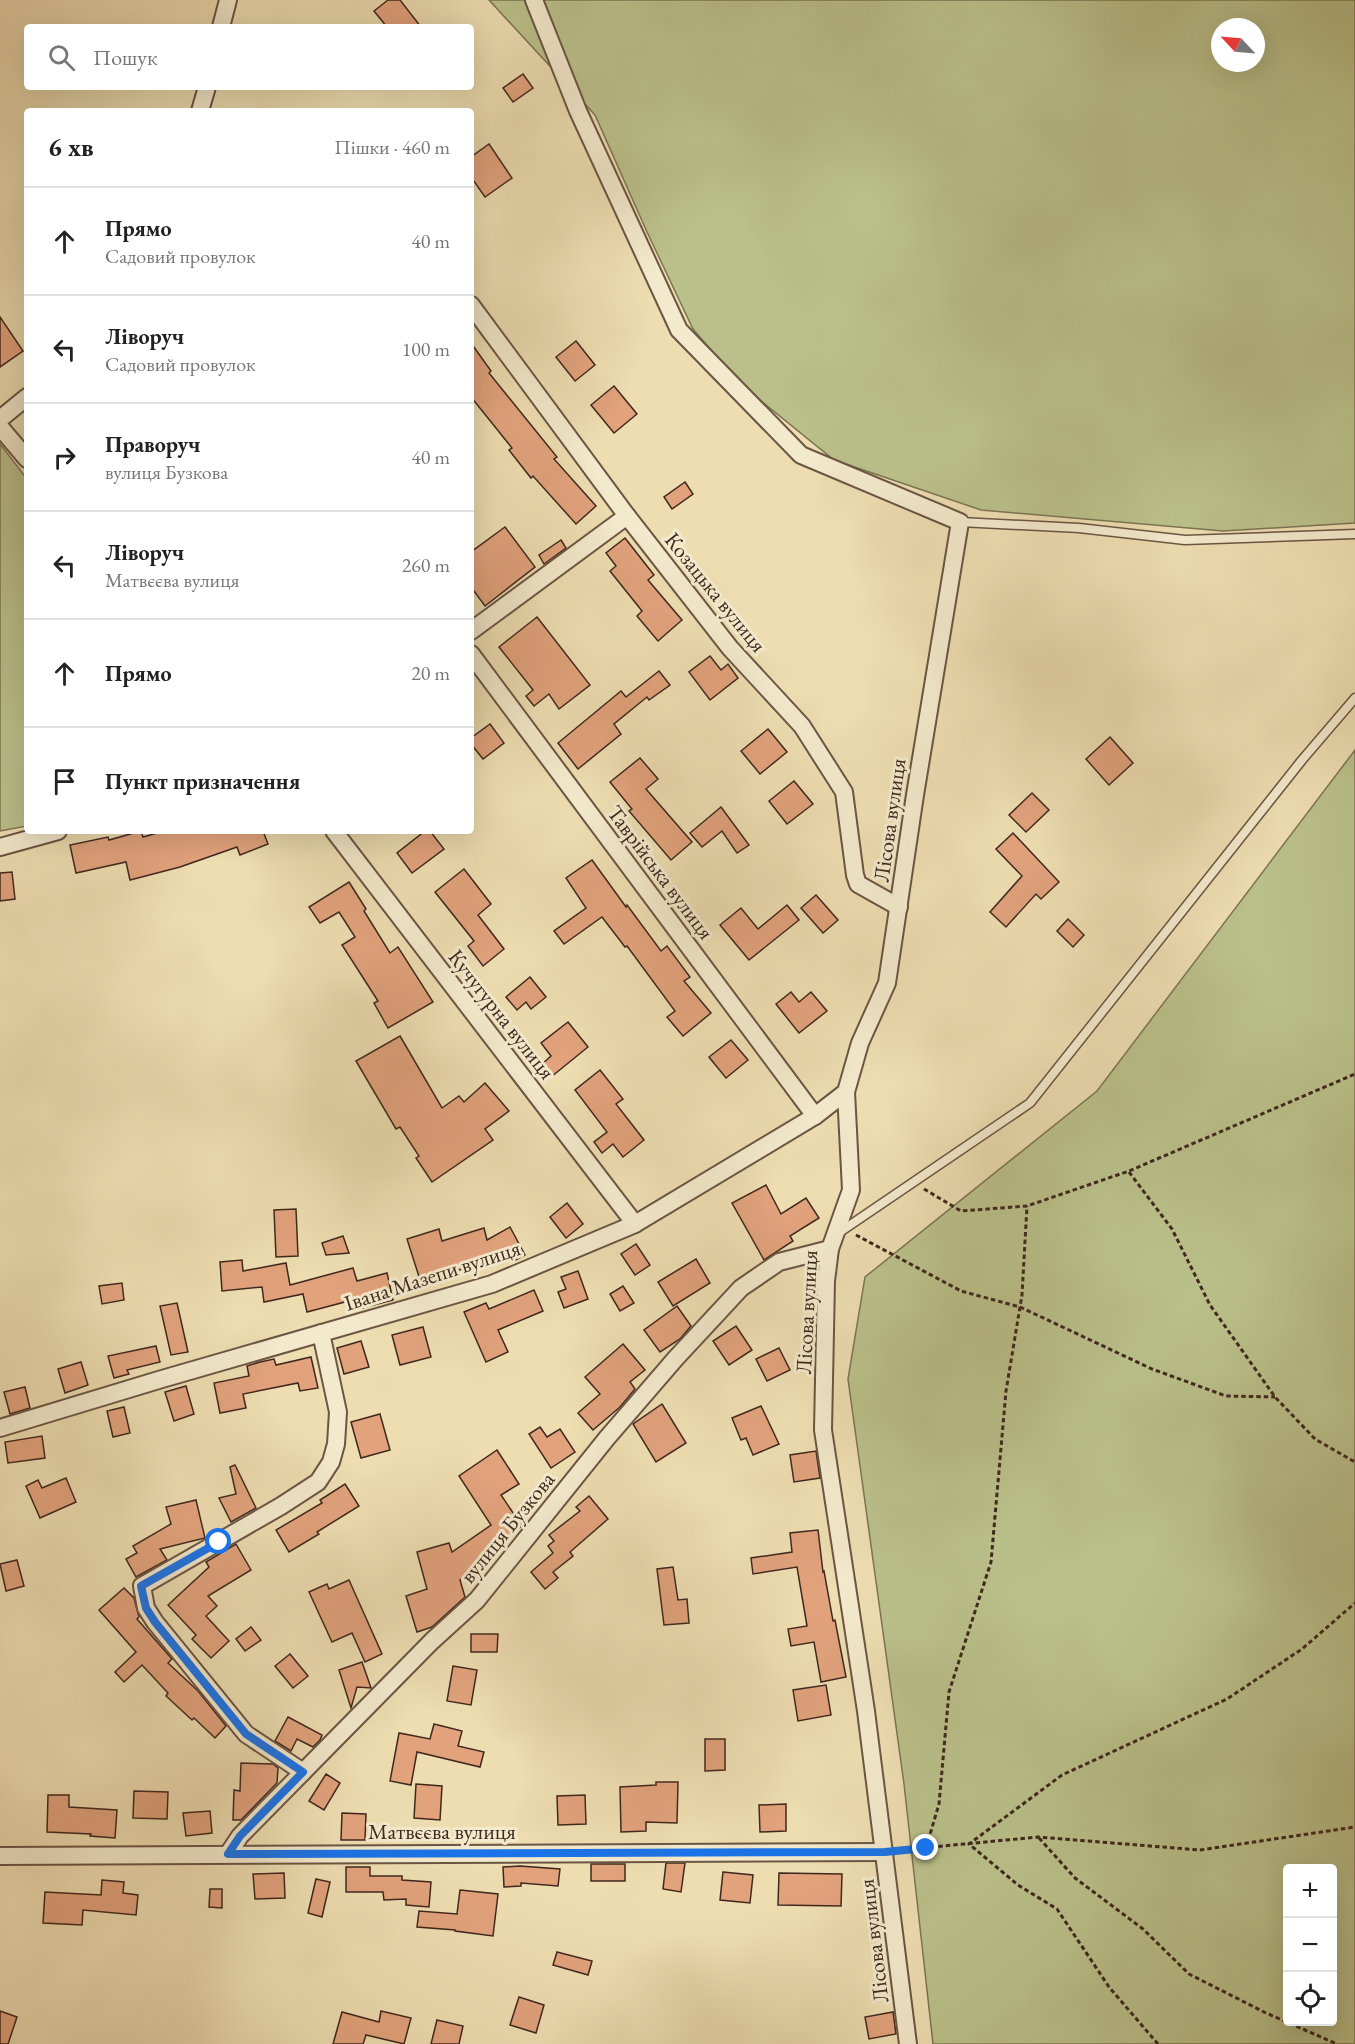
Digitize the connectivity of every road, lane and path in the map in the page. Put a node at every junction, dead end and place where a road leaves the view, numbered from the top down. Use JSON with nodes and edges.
{"nodes":[{"id":1,"x":228,"y":0,"type":"edge"},
{"id":2,"x":534,"y":0,"type":"edge"},
{"id":3,"x":222,"y":24,"type":"edge"},
{"id":4,"x":206,"y":90,"type":"edge"},
{"id":5,"x":201,"y":108,"type":"edge"},
{"id":6,"x":474,"y":308,"type":"edge"},
{"id":7,"x":24,"y":399,"type":"edge"},
{"id":8,"x":0,"y":419,"type":"edge"},
{"id":9,"x":0,"y":427,"type":"edge"},
{"id":10,"x":24,"y":455,"type":"edge"},
{"id":11,"x":627,"y":516,"type":"junction"},
{"id":12,"x":960,"y":522,"type":"junction"},
{"id":13,"x":1355,"y":534,"type":"edge"},
{"id":14,"x":474,"y":629,"type":"edge"},
{"id":15,"x":474,"y":658,"type":"edge"},
{"id":16,"x":1355,"y":698,"type":"edge"},
{"id":17,"x":47,"y":834,"type":"edge"},
{"id":18,"x":336,"y":834,"type":"edge"},
{"id":19,"x":0,"y":847,"type":"edge"},
{"id":20,"x":899,"y":907,"type":"junction"},
{"id":21,"x":1355,"y":1074,"type":"edge"},
{"id":22,"x":846,"y":1092,"type":"junction"},
{"id":23,"x":815,"y":1116,"type":"junction"},
{"id":24,"x":1129,"y":1171,"type":"junction"},
{"id":25,"x":913,"y":1183,"type":"junction"},
{"id":26,"x":1026,"y":1206,"type":"junction"},
{"id":27,"x":635,"y":1224,"type":"junction"},
{"id":28,"x":836,"y":1238,"type":"junction"},
{"id":29,"x":1020,"y":1307,"type":"junction"},
{"id":30,"x":321,"y":1333,"type":"junction"},
{"id":31,"x":1275,"y":1397,"type":"junction"},
{"id":32,"x":0,"y":1428,"type":"edge"},
{"id":33,"x":1355,"y":1462,"type":"edge"},
{"id":34,"x":1355,"y":1603,"type":"edge"},
{"id":35,"x":303,"y":1772,"type":"junction"},
{"id":36,"x":1355,"y":1827,"type":"edge"},
{"id":37,"x":1038,"y":1837,"type":"junction"},
{"id":38,"x":969,"y":1844,"type":"junction"},
{"id":39,"x":926,"y":1848,"type":"junction"},
{"id":40,"x":885,"y":1852,"type":"junction"},
{"id":41,"x":228,"y":1854,"type":"junction"},
{"id":42,"x":0,"y":1856,"type":"edge"},
{"id":43,"x":908,"y":2044,"type":"edge"},
{"id":44,"x":1158,"y":2044,"type":"edge"},
{"id":45,"x":1337,"y":2044,"type":"edge"}],
"edges":[{"from":1,"to":3,"type":"street"},
{"from":2,"to":12,"type":"street"},
{"from":4,"to":5,"type":"street"},
{"from":6,"to":11,"type":"street","name":"Козацька вулиця"},
{"from":7,"to":8,"type":"street"},
{"from":9,"to":10,"type":"street"},
{"from":11,"to":14,"type":"street"},
{"from":11,"to":20,"type":"street","name":"Козацька вулиця"},
{"from":12,"to":13,"type":"lane"},
{"from":12,"to":20,"type":"street","name":"Лісова вулиця"},
{"from":15,"to":23,"type":"street","name":"Таврійська вулиця"},
{"from":16,"to":25,"type":"lane"},
{"from":17,"to":19,"type":"street"},
{"from":18,"to":27,"type":"street","name":"Кучугурна вулиця"},
{"from":20,"to":22,"type":"street","name":"Лісова вулиця"},
{"from":21,"to":24,"type":"path"},
{"from":22,"to":23,"type":"street","name":"Івана Мазепи вулиця"},
{"from":22,"to":28,"type":"street","name":"Лісова вулиця"},
{"from":23,"to":27,"type":"street","name":"Івана Мазепи вулиця"},
{"from":24,"to":26,"type":"path"},
{"from":24,"to":31,"type":"path"},
{"from":25,"to":26,"type":"path"},
{"from":25,"to":28,"type":"lane"},
{"from":26,"to":29,"type":"path"},
{"from":27,"to":30,"type":"street","name":"Івана Мазепи вулиця"},
{"from":28,"to":29,"type":"path"},
{"from":28,"to":35,"type":"street","name":"вулиця Бузкова"},
{"from":28,"to":40,"type":"street","name":"Лісова вулиця"},
{"from":29,"to":31,"type":"path"},
{"from":29,"to":39,"type":"path"},
{"from":30,"to":32,"type":"street","name":"Івана Мазепи вулиця"},
{"from":30,"to":35,"type":"street"},
{"from":31,"to":33,"type":"path"},
{"from":34,"to":38,"type":"path"},
{"from":35,"to":41,"type":"street","name":"вулиця Бузкова"},
{"from":36,"to":37,"type":"path"},
{"from":37,"to":38,"type":"path"},
{"from":37,"to":45,"type":"path"},
{"from":38,"to":39,"type":"path"},
{"from":38,"to":44,"type":"path"},
{"from":39,"to":40,"type":"path"},
{"from":40,"to":41,"type":"street","name":"Матвєєва вулиця"},
{"from":40,"to":43,"type":"street","name":"Лісова вулиця"},
{"from":41,"to":42,"type":"street","name":"Матвєєва вулиця"}]}
